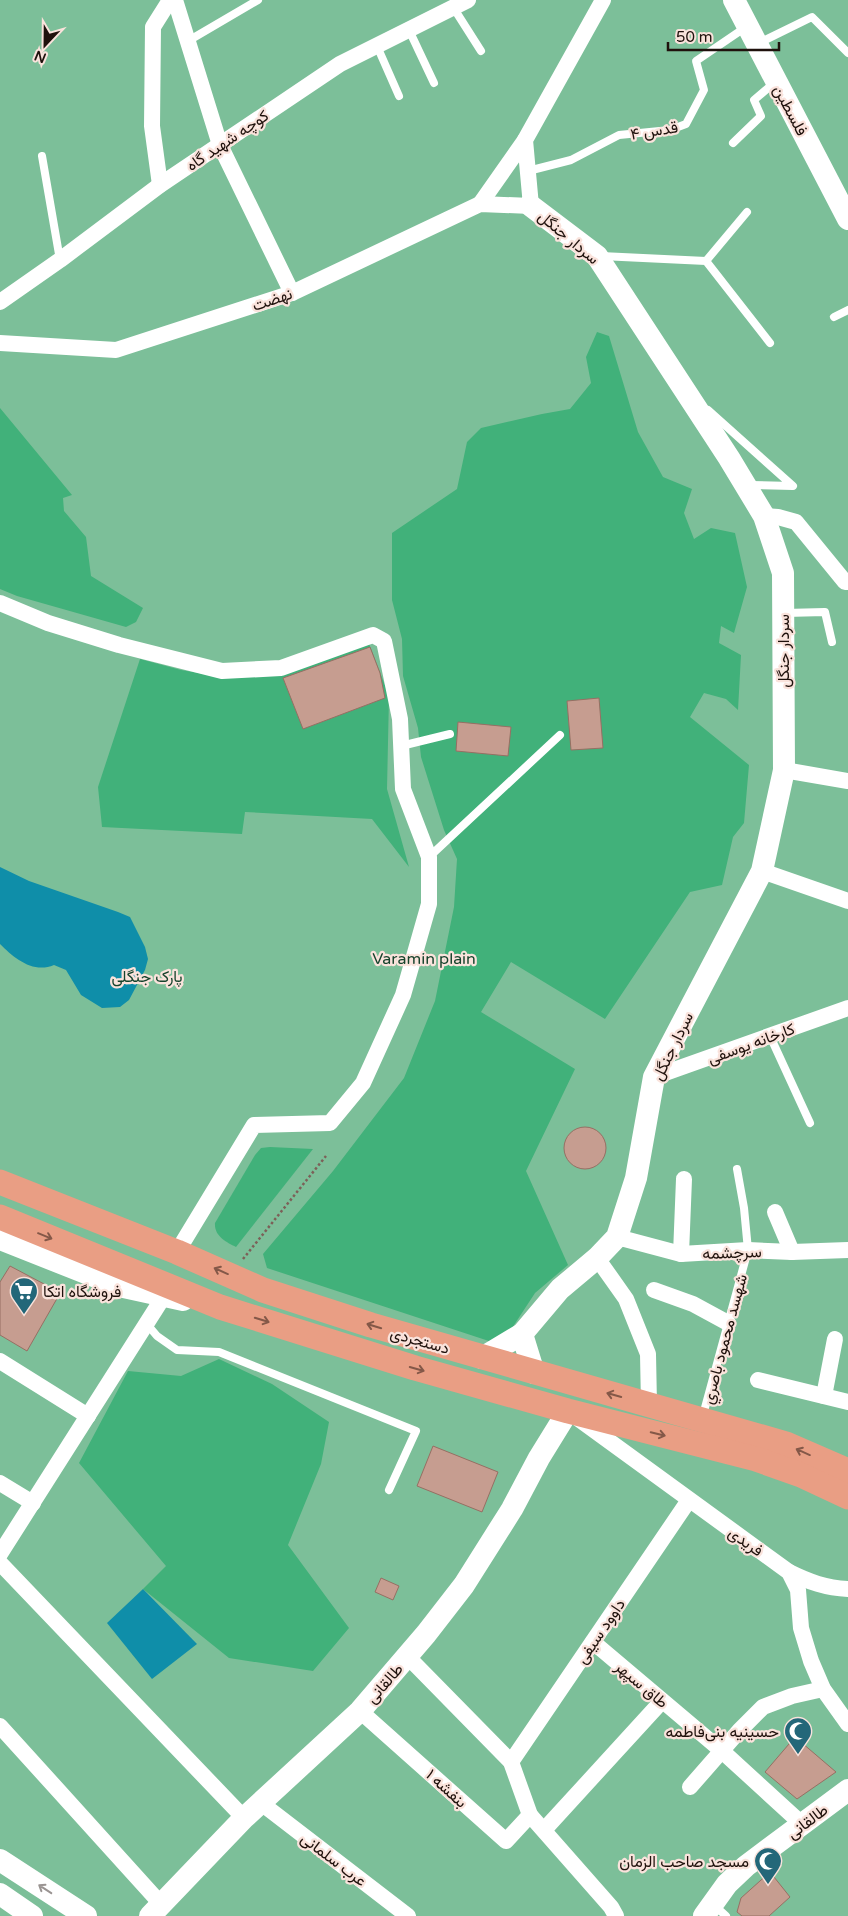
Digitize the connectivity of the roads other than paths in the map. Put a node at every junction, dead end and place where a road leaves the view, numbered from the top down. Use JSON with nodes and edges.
{"nodes":[{"id":1,"x":170,"y":0,"type":"edge"},
{"id":2,"x":175,"y":0,"type":"edge"},
{"id":3,"x":258,"y":0,"type":"edge"},
{"id":4,"x":603,"y":0,"type":"edge"},
{"id":5,"x":734,"y":0,"type":"edge"},
{"id":6,"x":460,"y":4,"type":"edge"},
{"id":7,"x":408,"y":30,"type":"junction"},
{"id":8,"x":753,"y":35,"type":"junction"},
{"id":9,"x":188,"y":41,"type":"junction"},
{"id":10,"x":377,"y":46,"type":"junction"},
{"id":11,"x":480,"y":51,"type":"dead end"},
{"id":12,"x":848,"y":53,"type":"edge"},
{"id":13,"x":776,"y":82,"type":"junction"},
{"id":14,"x":434,"y":84,"type":"dead end"},
{"id":15,"x":400,"y":96,"type":"dead end"},
{"id":16,"x":524,"y":140,"type":"junction"},
{"id":17,"x":733,"y":143,"type":"dead end"},
{"id":18,"x":220,"y":145,"type":"junction"},
{"id":19,"x":42,"y":156,"type":"dead end"},
{"id":20,"x":528,"y":171,"type":"junction"},
{"id":21,"x":160,"y":185,"type":"junction"},
{"id":22,"x":480,"y":204,"type":"junction"},
{"id":23,"x":531,"y":206,"type":"junction"},
{"id":24,"x":747,"y":212,"type":"dead end"},
{"id":25,"x":848,"y":219,"type":"edge"},
{"id":26,"x":597,"y":256,"type":"junction"},
{"id":27,"x":60,"y":260,"type":"junction"},
{"id":28,"x":706,"y":261,"type":"junction"},
{"id":29,"x":292,"y":293,"type":"junction"},
{"id":30,"x":0,"y":302,"type":"edge"},
{"id":31,"x":848,"y":310,"type":"edge"},
{"id":32,"x":834,"y":318,"type":"dead end"},
{"id":33,"x":770,"y":343,"type":"dead end"},
{"id":34,"x":0,"y":344,"type":"edge"},
{"id":35,"x":684,"y":388,"type":"junction"},
{"id":36,"x":745,"y":485,"type":"junction"},
{"id":37,"x":764,"y":516,"type":"junction"},
{"id":38,"x":848,"y":582,"type":"edge"},
{"id":39,"x":0,"y":603,"type":"edge"},
{"id":40,"x":783,"y":613,"type":"junction"},
{"id":41,"x":832,"y":642,"type":"dead end"},
{"id":42,"x":450,"y":734,"type":"dead end"},
{"id":43,"x":560,"y":735,"type":"dead end"},
{"id":44,"x":401,"y":746,"type":"junction"},
{"id":45,"x":784,"y":770,"type":"junction"},
{"id":46,"x":848,"y":781,"type":"edge"},
{"id":47,"x":430,"y":857,"type":"junction"},
{"id":48,"x":762,"y":871,"type":"junction"},
{"id":49,"x":848,"y":901,"type":"edge"},
{"id":50,"x":848,"y":1008,"type":"edge"},
{"id":51,"x":770,"y":1036,"type":"junction"},
{"id":52,"x":654,"y":1077,"type":"junction"},
{"id":53,"x":810,"y":1123,"type":"dead end"},
{"id":54,"x":737,"y":1169,"type":"dead end"},
{"id":55,"x":684,"y":1178,"type":"dead end"},
{"id":56,"x":0,"y":1182,"type":"edge"},
{"id":57,"x":775,"y":1212,"type":"dead end"},
{"id":58,"x":0,"y":1217,"type":"edge"},
{"id":59,"x":617,"y":1237,"type":"junction"},
{"id":60,"x":0,"y":1238,"type":"edge"},
{"id":61,"x":748,"y":1250,"type":"junction"},
{"id":62,"x":848,"y":1250,"type":"edge"},
{"id":63,"x":177,"y":1252,"type":"junction"},
{"id":64,"x":792,"y":1252,"type":"junction"},
{"id":65,"x":681,"y":1254,"type":"junction"},
{"id":66,"x":597,"y":1258,"type":"junction"},
{"id":67,"x":654,"y":1290,"type":"dead end"},
{"id":68,"x":164,"y":1296,"type":"junction"},
{"id":69,"x":220,"y":1307,"type":"junction"},
{"id":70,"x":146,"y":1323,"type":"junction"},
{"id":71,"x":728,"y":1323,"type":"junction"},
{"id":72,"x":522,"y":1334,"type":"junction"},
{"id":73,"x":836,"y":1339,"type":"dead end"},
{"id":74,"x":482,"y":1358,"type":"junction"},
{"id":75,"x":0,"y":1361,"type":"edge"},
{"id":76,"x":534,"y":1373,"type":"junction"},
{"id":77,"x":758,"y":1380,"type":"dead end"},
{"id":78,"x":824,"y":1396,"type":"junction"},
{"id":79,"x":848,"y":1402,"type":"edge"},
{"id":80,"x":649,"y":1405,"type":"junction"},
{"id":81,"x":568,"y":1411,"type":"junction"},
{"id":82,"x":88,"y":1416,"type":"junction"},
{"id":83,"x":701,"y":1420,"type":"junction"},
{"id":84,"x":848,"y":1471,"type":"edge"},
{"id":85,"x":0,"y":1483,"type":"edge"},
{"id":86,"x":389,"y":1490,"type":"dead end"},
{"id":87,"x":848,"y":1497,"type":"edge"},
{"id":88,"x":689,"y":1500,"type":"junction"},
{"id":89,"x":32,"y":1503,"type":"junction"},
{"id":90,"x":0,"y":1554,"type":"edge"},
{"id":91,"x":0,"y":1563,"type":"edge"},
{"id":92,"x":789,"y":1572,"type":"junction"},
{"id":93,"x":848,"y":1589,"type":"edge"},
{"id":94,"x":593,"y":1642,"type":"junction"},
{"id":95,"x":407,"y":1656,"type":"junction"},
{"id":96,"x":823,"y":1689,"type":"junction"},
{"id":97,"x":662,"y":1701,"type":"junction"},
{"id":98,"x":360,"y":1711,"type":"junction"},
{"id":99,"x":848,"y":1724,"type":"edge"},
{"id":100,"x":0,"y":1726,"type":"edge"},
{"id":101,"x":722,"y":1751,"type":"junction"},
{"id":102,"x":511,"y":1762,"type":"junction"},
{"id":103,"x":690,"y":1787,"type":"dead end"},
{"id":104,"x":848,"y":1790,"type":"edge"},
{"id":105,"x":252,"y":1810,"type":"junction"},
{"id":106,"x":530,"y":1815,"type":"junction"},
{"id":107,"x":803,"y":1825,"type":"junction"},
{"id":108,"x":544,"y":1830,"type":"junction"},
{"id":109,"x":0,"y":1860,"type":"edge"},
{"id":110,"x":0,"y":1894,"type":"edge"},
{"id":111,"x":156,"y":1910,"type":"edge"},
{"id":112,"x":714,"y":1912,"type":"edge"},
{"id":113,"x":32,"y":1916,"type":"edge"},
{"id":114,"x":86,"y":1916,"type":"edge"},
{"id":115,"x":408,"y":1916,"type":"edge"},
{"id":116,"x":616,"y":1916,"type":"edge"}],
"edges":[{"from":1,"to":21,"type":"street"},
{"from":2,"to":9,"type":"street"},
{"from":3,"to":9,"type":"lane"},
{"from":4,"to":16,"type":"street"},
{"from":5,"to":8,"type":"street","name":"فلسطین"},
{"from":6,"to":7,"type":"street","name":"کوچه شهید گاه"},
{"from":6,"to":11,"type":"lane"},
{"from":7,"to":10,"type":"street","name":"کوچه شهید گاه"},
{"from":7,"to":14,"type":"lane"},
{"from":8,"to":12,"type":"lane"},
{"from":8,"to":13,"type":"street","name":"فلسطین"},
{"from":8,"to":20,"type":"lane","name":"قدس ۴"},
{"from":9,"to":18,"type":"street"},
{"from":10,"to":15,"type":"lane"},
{"from":10,"to":18,"type":"street","name":"کوچه شهید گاه"},
{"from":13,"to":17,"type":"lane"},
{"from":13,"to":25,"type":"street","name":"فلسطین"},
{"from":16,"to":20,"type":"street","name":"سردار جنگل"},
{"from":16,"to":22,"type":"street"},
{"from":18,"to":21,"type":"street","name":"کوچه شهید گاه"},
{"from":18,"to":29,"type":"street"},
{"from":19,"to":27,"type":"lane"},
{"from":20,"to":23,"type":"street","name":"سردار جنگل"},
{"from":21,"to":27,"type":"street","name":"کوچه شهید گاه"},
{"from":22,"to":23,"type":"street","name":"نهضت"},
{"from":22,"to":29,"type":"street","name":"نهضت"},
{"from":23,"to":26,"type":"street","name":"سردار جنگل"},
{"from":24,"to":28,"type":"lane"},
{"from":26,"to":28,"type":"lane"},
{"from":26,"to":35,"type":"street","name":"سردار جنگل"},
{"from":27,"to":30,"type":"street","name":"کوچه شهید گاه"},
{"from":28,"to":33,"type":"lane"},
{"from":29,"to":34,"type":"street","name":"نهضت"},
{"from":31,"to":32,"type":"lane"},
{"from":35,"to":36,"type":"street","name":"سردار جنگل"},
{"from":35,"to":36,"type":"lane"},
{"from":36,"to":37,"type":"street","name":"سردار جنگل"},
{"from":37,"to":38,"type":"street"},
{"from":37,"to":40,"type":"street","name":"سردار جنگل"},
{"from":39,"to":44,"type":"street"},
{"from":40,"to":41,"type":"lane"},
{"from":40,"to":45,"type":"street","name":"سردار جنگل"},
{"from":42,"to":44,"type":"lane"},
{"from":43,"to":47,"type":"lane"},
{"from":44,"to":47,"type":"street"},
{"from":45,"to":46,"type":"street"},
{"from":45,"to":48,"type":"street","name":"سردار جنگل"},
{"from":47,"to":63,"type":"street"},
{"from":48,"to":49,"type":"street"},
{"from":48,"to":52,"type":"street","name":"سردار جنگل"},
{"from":50,"to":51,"type":"street","name":"کارخانه یوسفی"},
{"from":51,"to":52,"type":"street","name":"کارخانه یوسفی"},
{"from":51,"to":53,"type":"lane"},
{"from":52,"to":59,"type":"street","name":"سردار جنگل"},
{"from":54,"to":61,"type":"lane","name":"شهسد محمود باصري"},
{"from":55,"to":65,"type":"street"},
{"from":56,"to":63,"type":"main road","name":"دستجردی"},
{"from":57,"to":64,"type":"street"},
{"from":58,"to":69,"type":"main road","name":"دستجردی","one_way":true},
{"from":59,"to":65,"type":"street","name":"سرچشمه"},
{"from":59,"to":66,"type":"street","name":"سردار جنگل"},
{"from":60,"to":68,"type":"street"},
{"from":61,"to":64,"type":"street","name":"سرچشمه"},
{"from":61,"to":65,"type":"street","name":"سرچشمه"},
{"from":61,"to":71,"type":"lane","name":"شهسد محمود باصري"},
{"from":62,"to":64,"type":"street","name":"سرچشمه"},
{"from":74,"to":63,"type":"main road","name":"دستجردی","one_way":true},
{"from":66,"to":72,"type":"street","name":"سردار جنگل"},
{"from":66,"to":80,"type":"street"},
{"from":67,"to":71,"type":"street"},
{"from":68,"to":69,"type":"street"},
{"from":68,"to":70,"type":"street"},
{"from":69,"to":81,"type":"main road","name":"دستجردی","one_way":true},
{"from":70,"to":82,"type":"street"},
{"from":70,"to":86,"type":"lane"},
{"from":71,"to":83,"type":"lane","name":"شهسد محمود باصري"},
{"from":72,"to":74,"type":"street","name":"سردار جنگل"},
{"from":72,"to":76,"type":"street"},
{"from":73,"to":78,"type":"street"},
{"from":74,"to":76,"type":"main road","name":"دستجردی"},
{"from":75,"to":82,"type":"street"},
{"from":80,"to":76,"type":"main road","name":"دستجردی","one_way":true},
{"from":77,"to":78,"type":"street"},
{"from":78,"to":79,"type":"street"},
{"from":80,"to":83,"type":"main road","name":"دستجردی"},
{"from":81,"to":87,"type":"main road","name":"دستجردی","one_way":true},
{"from":81,"to":88,"type":"street","name":"فریدی"},
{"from":81,"to":95,"type":"street","name":"طالقانی"},
{"from":82,"to":89,"type":"street"},
{"from":84,"to":83,"type":"main road","name":"دستجردی","one_way":true},
{"from":85,"to":89,"type":"street"},
{"from":88,"to":92,"type":"street","name":"فریدی"},
{"from":88,"to":94,"type":"street","name":"داوود سیفی"},
{"from":89,"to":90,"type":"street"},
{"from":91,"to":105,"type":"street","name":"عرب سلمانی"},
{"from":92,"to":93,"type":"street","name":"فریدی"},
{"from":92,"to":96,"type":"street"},
{"from":94,"to":97,"type":"street","name":"طاق سپهر"},
{"from":94,"to":102,"type":"street","name":"داوود سیفی"},
{"from":95,"to":98,"type":"street","name":"طالقانی"},
{"from":95,"to":102,"type":"street"},
{"from":96,"to":99,"type":"street"},
{"from":96,"to":101,"type":"street"},
{"from":97,"to":101,"type":"street","name":"طاق سپهر"},
{"from":97,"to":108,"type":"street"},
{"from":98,"to":105,"type":"street","name":"طالقانی"},
{"from":98,"to":106,"type":"street","name":"بنفشه ۱"},
{"from":100,"to":111,"type":"street"},
{"from":101,"to":103,"type":"street"},
{"from":101,"to":107,"type":"street","name":"طاق سپهر"},
{"from":102,"to":106,"type":"street"},
{"from":104,"to":107,"type":"street","name":"طالقانی"},
{"from":105,"to":111,"type":"street","name":"طالقانی"},
{"from":105,"to":115,"type":"street","name":"عرب سلمانی"},
{"from":106,"to":108,"type":"street"},
{"from":107,"to":112,"type":"street","name":"طالقانی"},
{"from":108,"to":116,"type":"street"},
{"from":114,"to":109,"type":"street","one_way":true},
{"from":110,"to":113,"type":"street"}]}
